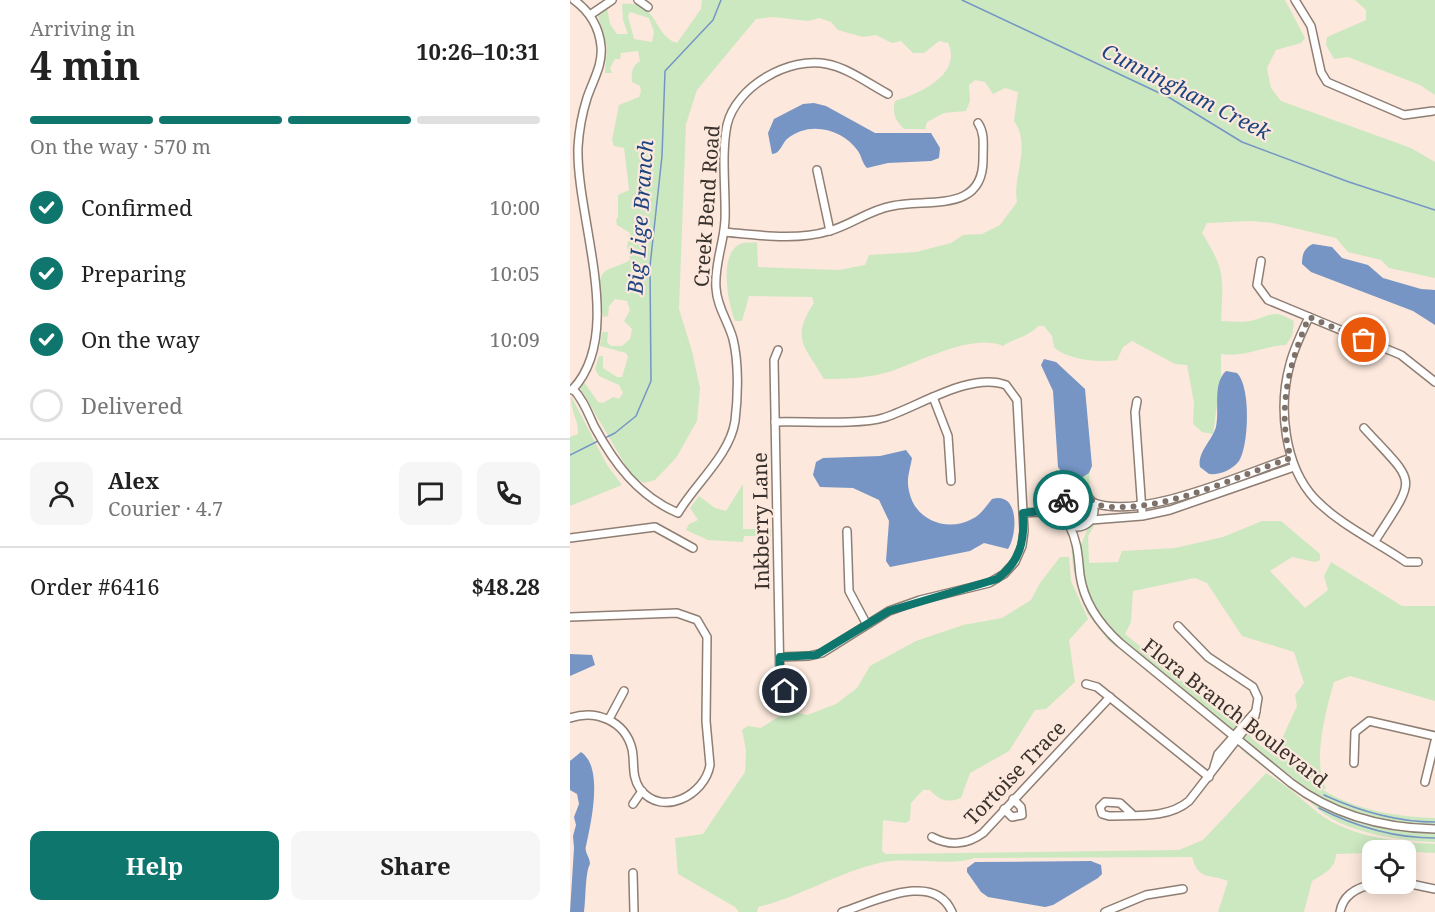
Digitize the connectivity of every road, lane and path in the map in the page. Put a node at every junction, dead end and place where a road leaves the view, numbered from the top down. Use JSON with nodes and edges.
{"nodes":[{"id":1,"x":574,"y":0,"type":"edge"},
{"id":2,"x":612,"y":0,"type":"edge"},
{"id":3,"x":638,"y":0,"type":"edge"},
{"id":4,"x":1295,"y":0,"type":"edge"},
{"id":5,"x":648,"y":7,"type":"dead end"},
{"id":6,"x":590,"y":15,"type":"junction"},
{"id":7,"x":888,"y":94,"type":"dead end"},
{"id":8,"x":1433,"y":111,"type":"dead end"},
{"id":9,"x":978,"y":123,"type":"dead end"},
{"id":10,"x":817,"y":170,"type":"dead end"},
{"id":11,"x":830,"y":231,"type":"junction"},
{"id":12,"x":724,"y":232,"type":"junction"},
{"id":13,"x":1261,"y":261,"type":"dead end"},
{"id":14,"x":1309,"y":317,"type":"junction"},
{"id":15,"x":778,"y":350,"type":"dead end"},
{"id":16,"x":1435,"y":382,"type":"edge"},
{"id":17,"x":572,"y":390,"type":"edge"},
{"id":18,"x":933,"y":397,"type":"junction"},
{"id":19,"x":1137,"y":400,"type":"dead end"},
{"id":20,"x":776,"y":422,"type":"junction"},
{"id":21,"x":1364,"y":428,"type":"dead end"},
{"id":22,"x":1291,"y":458,"type":"junction"},
{"id":23,"x":1294,"y":467,"type":"junction"},
{"id":24,"x":1231,"y":479,"type":"junction"},
{"id":25,"x":951,"y":481,"type":"dead end"},
{"id":26,"x":1234,"y":488,"type":"junction"},
{"id":27,"x":1092,"y":502,"type":"junction"},
{"id":28,"x":1061,"y":503,"type":"junction"},
{"id":29,"x":1141,"y":506,"type":"junction"},
{"id":30,"x":1042,"y":512,"type":"junction"},
{"id":31,"x":1023,"y":513,"type":"junction"},
{"id":32,"x":1142,"y":516,"type":"junction"},
{"id":33,"x":1066,"y":523,"type":"junction"},
{"id":34,"x":1089,"y":523,"type":"junction"},
{"id":35,"x":847,"y":531,"type":"dead end"},
{"id":36,"x":570,"y":538,"type":"edge"},
{"id":37,"x":1375,"y":541,"type":"junction"},
{"id":38,"x":693,"y":548,"type":"dead end"},
{"id":39,"x":1078,"y":548,"type":"junction"},
{"id":40,"x":1418,"y":562,"type":"dead end"},
{"id":41,"x":570,"y":617,"type":"edge"},
{"id":42,"x":866,"y":623,"type":"junction"},
{"id":43,"x":1178,"y":627,"type":"dead end"},
{"id":44,"x":780,"y":657,"type":"junction"},
{"id":45,"x":1086,"y":684,"type":"dead end"},
{"id":46,"x":624,"y":691,"type":"dead end"},
{"id":47,"x":785,"y":691,"type":"dead end"},
{"id":48,"x":1110,"y":697,"type":"junction"},
{"id":49,"x":570,"y":718,"type":"edge"},
{"id":50,"x":609,"y":719,"type":"junction"},
{"id":51,"x":1435,"y":736,"type":"edge"},
{"id":52,"x":1236,"y":737,"type":"junction"},
{"id":53,"x":1435,"y":741,"type":"edge"},
{"id":54,"x":1354,"y":763,"type":"dead end"},
{"id":55,"x":1209,"y":777,"type":"junction"},
{"id":56,"x":1425,"y":782,"type":"dead end"},
{"id":57,"x":642,"y":791,"type":"junction"},
{"id":58,"x":1013,"y":799,"type":"junction"},
{"id":59,"x":633,"y":804,"type":"dead end"},
{"id":60,"x":1004,"y":809,"type":"junction"},
{"id":61,"x":1132,"y":814,"type":"dead end"},
{"id":62,"x":1435,"y":830,"type":"edge"},
{"id":63,"x":932,"y":837,"type":"dead end"},
{"id":64,"x":633,"y":873,"type":"dead end"},
{"id":65,"x":1416,"y":885,"type":"edge"},
{"id":66,"x":1362,"y":888,"type":"edge"},
{"id":67,"x":1183,"y":889,"type":"dead end"},
{"id":68,"x":1435,"y":889,"type":"edge"},
{"id":69,"x":634,"y":912,"type":"edge"},
{"id":70,"x":842,"y":912,"type":"edge"},
{"id":71,"x":952,"y":912,"type":"edge"},
{"id":72,"x":1105,"y":912,"type":"edge"},
{"id":73,"x":1340,"y":912,"type":"edge"}],
"edges":[{"from":1,"to":6,"type":"street"},
{"from":2,"to":6,"type":"street"},
{"from":3,"to":5,"type":"street"},
{"from":4,"to":8,"type":"street"},
{"from":6,"to":17,"type":"street"},
{"from":7,"to":12,"type":"street","name":"Creek Bend Road"},
{"from":9,"to":11,"type":"street"},
{"from":10,"to":11,"type":"street"},
{"from":11,"to":12,"type":"street"},
{"from":12,"to":17,"type":"street","name":"Creek Bend Road"},
{"from":13,"to":14,"type":"street"},
{"from":14,"to":16,"type":"street"},
{"from":14,"to":22,"type":"street"},
{"from":15,"to":20,"type":"street","name":"Inkberry Lane"},
{"from":18,"to":20,"type":"street"},
{"from":18,"to":25,"type":"street"},
{"from":18,"to":31,"type":"street"},
{"from":19,"to":29,"type":"street"},
{"from":20,"to":44,"type":"street","name":"Inkberry Lane"},
{"from":21,"to":37,"type":"street"},
{"from":22,"to":23,"type":"street"},
{"from":22,"to":24,"type":"street"},
{"from":23,"to":26,"type":"street"},
{"from":23,"to":37,"type":"street"},
{"from":24,"to":26,"type":"street"},
{"from":24,"to":29,"type":"street"},
{"from":26,"to":32,"type":"street"},
{"from":27,"to":28,"type":"street"},
{"from":27,"to":29,"type":"street"},
{"from":27,"to":34,"type":"street","name":"Flora Branch Boulevard"},
{"from":28,"to":30,"type":"street"},
{"from":28,"to":33,"type":"street","name":"Flora Branch Boulevard"},
{"from":29,"to":32,"type":"street"},
{"from":30,"to":31,"type":"street"},
{"from":30,"to":33,"type":"street"},
{"from":31,"to":42,"type":"street"},
{"from":32,"to":34,"type":"street"},
{"from":33,"to":34,"type":"street"},
{"from":33,"to":39,"type":"street","name":"Flora Branch Boulevard"},
{"from":34,"to":39,"type":"street","name":"Flora Branch Boulevard"},
{"from":35,"to":42,"type":"street"},
{"from":36,"to":38,"type":"street"},
{"from":37,"to":40,"type":"street"},
{"from":39,"to":52,"type":"street","name":"Flora Branch Boulevard"},
{"from":41,"to":57,"type":"street"},
{"from":42,"to":44,"type":"street"},
{"from":43,"to":52,"type":"street"},
{"from":44,"to":47,"type":"street","name":"Inkberry Lane"},
{"from":45,"to":48,"type":"street"},
{"from":46,"to":50,"type":"street"},
{"from":48,"to":55,"type":"street"},
{"from":48,"to":58,"type":"street","name":"Tortoise Trace"},
{"from":49,"to":50,"type":"street"},
{"from":50,"to":57,"type":"street"},
{"from":51,"to":54,"type":"street"},
{"from":52,"to":55,"type":"street"},
{"from":52,"to":62,"type":"street","name":"Flora Branch Boulevard"},
{"from":53,"to":56,"type":"street"},
{"from":55,"to":61,"type":"street"},
{"from":57,"to":59,"type":"street"},
{"from":58,"to":60,"type":"street","name":"Tortoise Trace"},
{"from":58,"to":60,"type":"street"},
{"from":60,"to":63,"type":"street","name":"Tortoise Trace"},
{"from":64,"to":69,"type":"street"},
{"from":65,"to":68,"type":"street"},
{"from":66,"to":73,"type":"street"},
{"from":67,"to":72,"type":"street"},
{"from":70,"to":71,"type":"street"}]}
